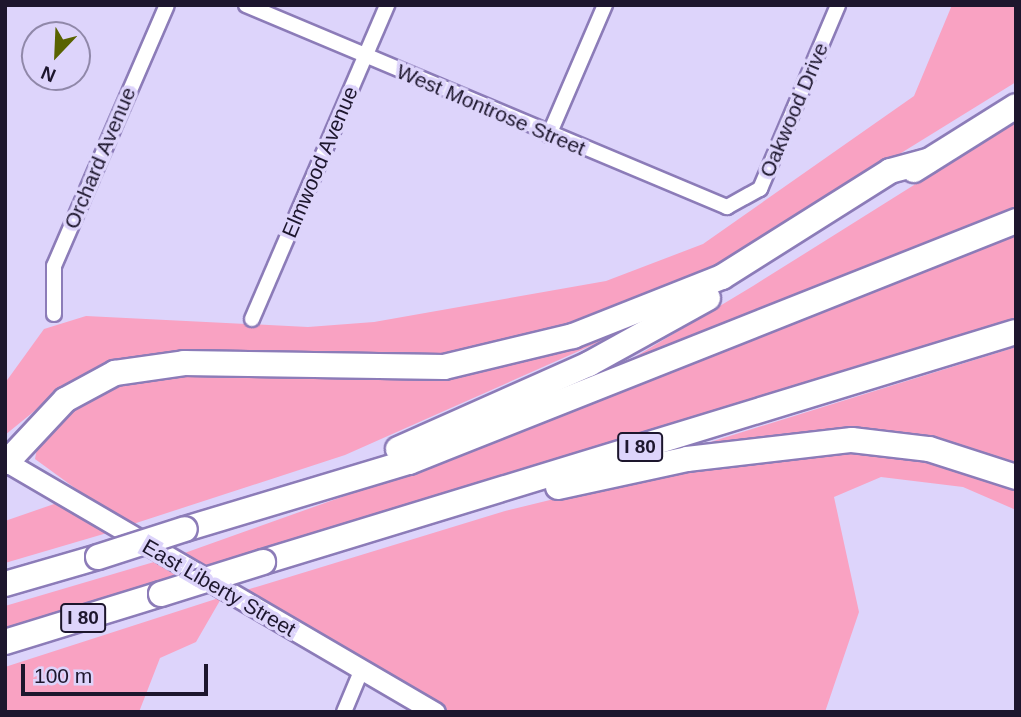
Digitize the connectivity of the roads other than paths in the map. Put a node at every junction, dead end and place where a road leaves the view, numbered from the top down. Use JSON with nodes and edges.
{"nodes":[{"id":1,"x":167,"y":5,"type":"edge"},
{"id":2,"x":246,"y":5,"type":"edge"},
{"id":3,"x":387,"y":5,"type":"edge"},
{"id":4,"x":605,"y":5,"type":"edge"},
{"id":5,"x":838,"y":5,"type":"edge"},
{"id":6,"x":365,"y":56,"type":"junction"},
{"id":7,"x":1016,"y":106,"type":"edge"},
{"id":8,"x":550,"y":135,"type":"junction"},
{"id":9,"x":928,"y":161,"type":"junction"},
{"id":10,"x":738,"y":205,"type":"joint"},
{"id":11,"x":1016,"y":221,"type":"edge"},
{"id":12,"x":54,"y":314,"type":"dead end"},
{"id":13,"x":253,"y":319,"type":"dead end"},
{"id":14,"x":1016,"y":332,"type":"edge"},
{"id":15,"x":6,"y":461,"type":"edge"},
{"id":16,"x":1016,"y":477,"type":"edge"},
{"id":17,"x":292,"y":496,"type":"junction"},
{"id":18,"x":317,"y":547,"type":"junction"},
{"id":19,"x":5,"y":584,"type":"edge"},
{"id":20,"x":110,"y":610,"type":"junction"},
{"id":21,"x":5,"y":642,"type":"edge"},
{"id":22,"x":5,"y":654,"type":"edge"},
{"id":23,"x":362,"y":669,"type":"junction"},
{"id":24,"x":344,"y":712,"type":"edge"},
{"id":25,"x":435,"y":712,"type":"edge"}],
"edges":[{"from":1,"to":12,"type":"street","name":"Orchard Avenue"},
{"from":2,"to":6,"type":"street","name":"West Montrose Street"},
{"from":3,"to":6,"type":"street","name":"Elmwood Avenue"},
{"from":4,"to":8,"type":"street"},
{"from":5,"to":10,"type":"street","name":"Oakwood Drive"},
{"from":6,"to":8,"type":"street","name":"West Montrose Street"},
{"from":6,"to":13,"type":"street","name":"Elmwood Avenue"},
{"from":7,"to":9,"type":"highway"},
{"from":8,"to":10,"type":"street","name":"West Montrose Street"},
{"from":9,"to":15,"type":"highway"},
{"from":9,"to":17,"type":"highway"},
{"from":11,"to":17,"type":"highway"},
{"from":14,"to":18,"type":"highway","number":"I 80"},
{"from":15,"to":23,"type":"street","name":"East Liberty Street"},
{"from":16,"to":18,"type":"highway"},
{"from":17,"to":19,"type":"highway","bridge":true},
{"from":18,"to":20,"type":"highway","number":"I 80","bridge":true},
{"from":20,"to":21,"type":"highway","number":"I 80"},
{"from":20,"to":22,"type":"highway"},
{"from":23,"to":24,"type":"street"},
{"from":23,"to":25,"type":"street","name":"East Liberty Street"}]}
